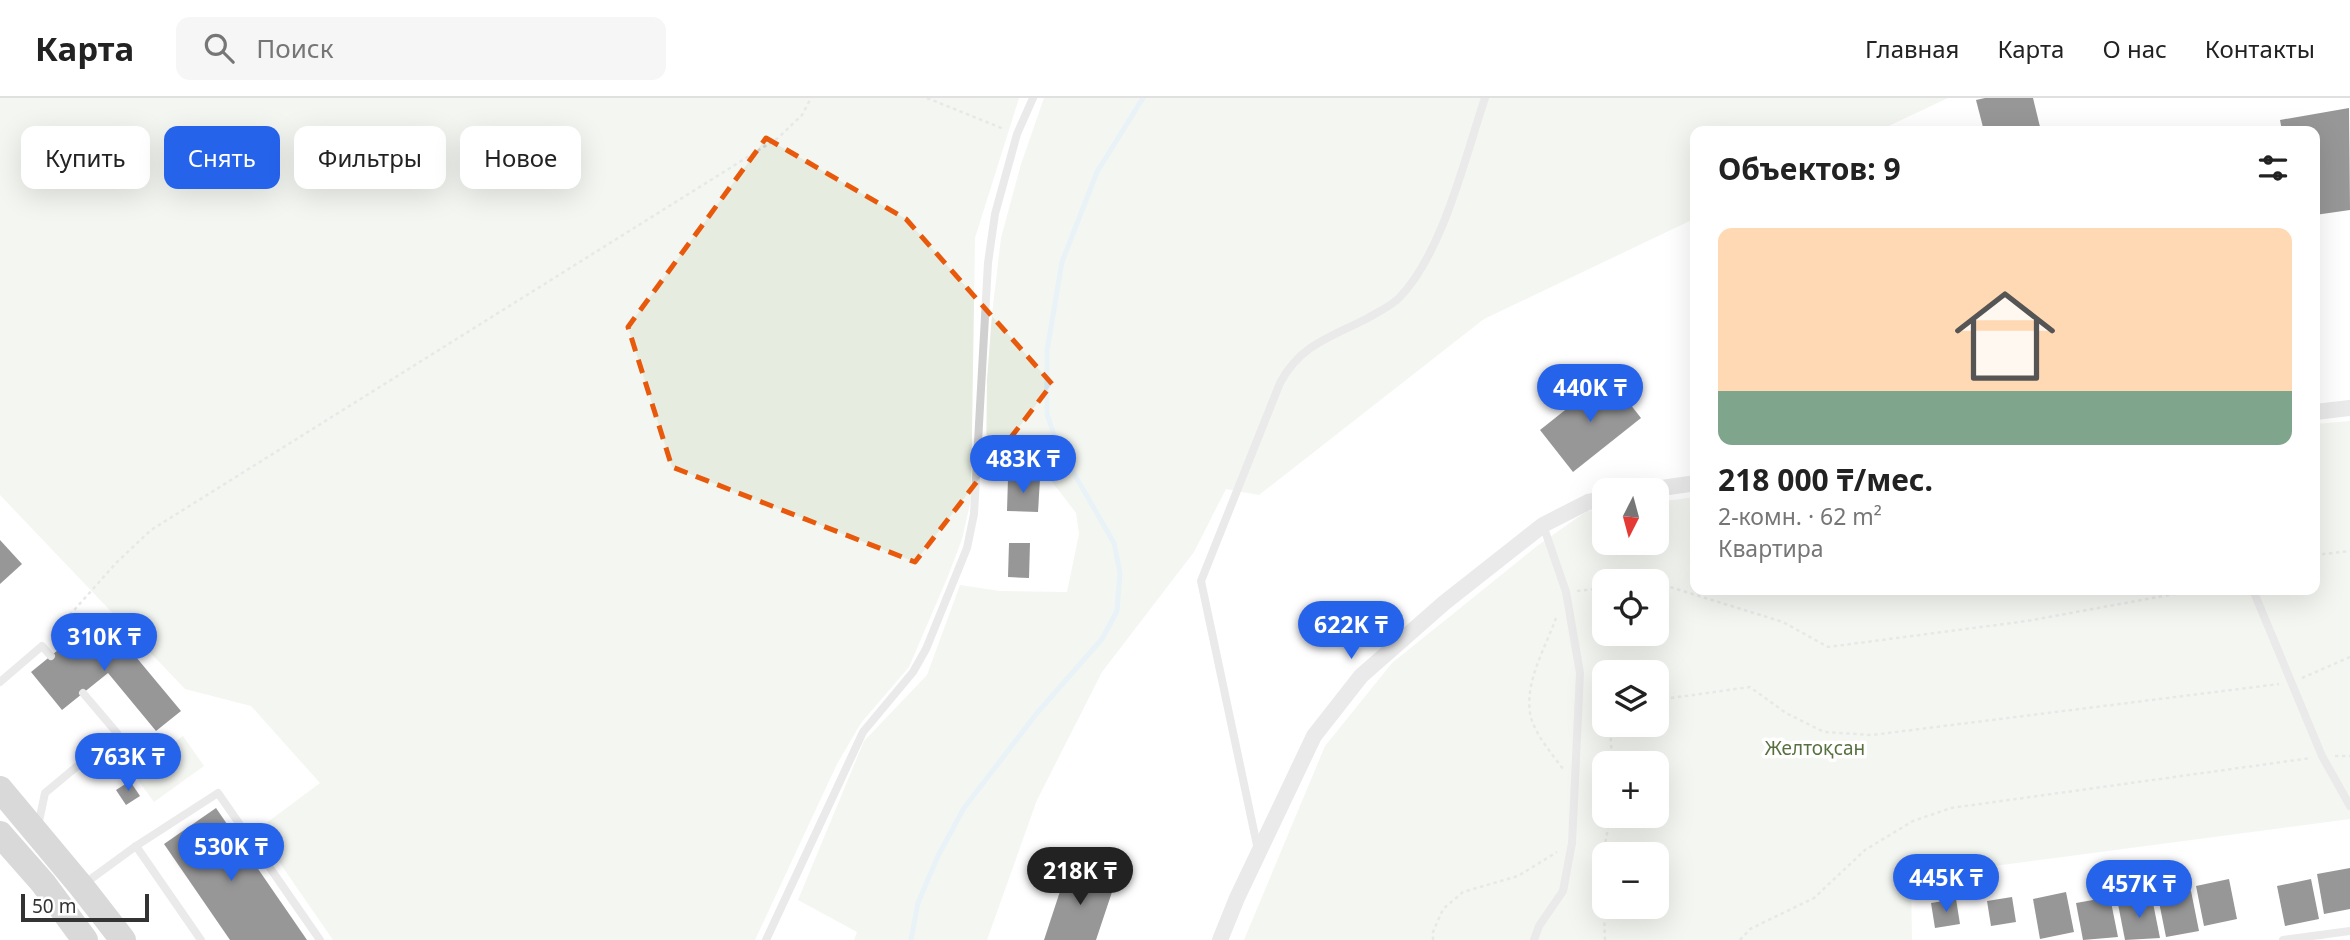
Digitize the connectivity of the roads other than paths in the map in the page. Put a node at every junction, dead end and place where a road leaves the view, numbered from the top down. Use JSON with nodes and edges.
{"nodes":[{"id":1,"x":1032,"y":98,"type":"edge"},
{"id":2,"x":1485,"y":98,"type":"edge"},
{"id":3,"x":2350,"y":408,"type":"edge"},
{"id":4,"x":2320,"y":411,"type":"edge"},
{"id":5,"x":1690,"y":484,"type":"edge"},
{"id":6,"x":1670,"y":487,"type":"edge"},
{"id":7,"x":1592,"y":501,"type":"edge"},
{"id":8,"x":1543,"y":525,"type":"junction"},
{"id":9,"x":2255,"y":595,"type":"edge"},
{"id":10,"x":51,"y":656,"type":"dead end"},
{"id":11,"x":0,"y":682,"type":"edge"},
{"id":12,"x":83,"y":693,"type":"dead end"},
{"id":13,"x":0,"y":789,"type":"edge"},
{"id":14,"x":2350,"y":806,"type":"edge"},
{"id":15,"x":0,"y":834,"type":"edge"},
{"id":16,"x":42,"y":838,"type":"junction"},
{"id":17,"x":136,"y":846,"type":"junction"},
{"id":18,"x":1259,"y":853,"type":"junction"},
{"id":19,"x":24,"y":861,"type":"junction"},
{"id":20,"x":81,"y":886,"type":"junction"},
{"id":21,"x":2350,"y":931,"type":"edge"},
{"id":22,"x":85,"y":940,"type":"edge"},
{"id":23,"x":122,"y":940,"type":"edge"},
{"id":24,"x":201,"y":940,"type":"edge"},
{"id":25,"x":320,"y":940,"type":"edge"},
{"id":26,"x":766,"y":940,"type":"edge"},
{"id":27,"x":1220,"y":940,"type":"edge"},
{"id":28,"x":1534,"y":940,"type":"edge"},
{"id":29,"x":2283,"y":940,"type":"edge"}],
"edges":[{"from":1,"to":26,"type":"lane"},
{"from":2,"to":18,"type":"lane"},
{"from":3,"to":4,"type":"street"},
{"from":5,"to":6,"type":"street"},
{"from":7,"to":8,"type":"street"},
{"from":8,"to":18,"type":"street"},
{"from":8,"to":28,"type":"lane"},
{"from":9,"to":14,"type":"lane"},
{"from":10,"to":11,"type":"lane"},
{"from":12,"to":16,"type":"lane"},
{"from":13,"to":16,"type":"main road"},
{"from":15,"to":19,"type":"main road"},
{"from":16,"to":19,"type":"main road"},
{"from":16,"to":20,"type":"main road"},
{"from":17,"to":20,"type":"lane"},
{"from":17,"to":24,"type":"lane"},
{"from":17,"to":25,"type":"lane"},
{"from":18,"to":27,"type":"street"},
{"from":19,"to":22,"type":"main road"},
{"from":20,"to":23,"type":"main road"},
{"from":21,"to":29,"type":"lane"}]}
